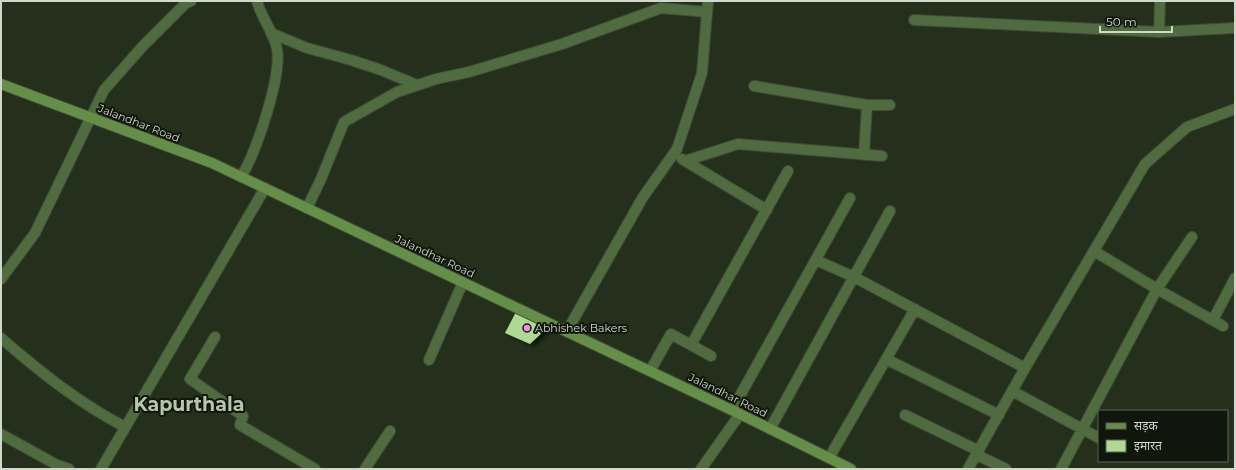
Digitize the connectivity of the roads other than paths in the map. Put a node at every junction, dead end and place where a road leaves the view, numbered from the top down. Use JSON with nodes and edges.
{"nodes":[{"id":1,"x":191,"y":1,"type":"edge"},
{"id":2,"x":256,"y":1,"type":"edge"},
{"id":3,"x":708,"y":1,"type":"edge"},
{"id":4,"x":1160,"y":1,"type":"edge"},
{"id":5,"x":707,"y":12,"type":"junction"},
{"id":6,"x":914,"y":20,"type":"dead end"},
{"id":7,"x":1234,"y":28,"type":"dead end"},
{"id":8,"x":1159,"y":32,"type":"junction"},
{"id":9,"x":271,"y":33,"type":"junction"},
{"id":10,"x":1,"y":84,"type":"edge"},
{"id":11,"x":417,"y":85,"type":"junction"},
{"id":12,"x":754,"y":86,"type":"dead end"},
{"id":13,"x":867,"y":105,"type":"junction"},
{"id":14,"x":890,"y":105,"type":"dead end"},
{"id":15,"x":1235,"y":109,"type":"edge"},
{"id":16,"x":90,"y":118,"type":"junction"},
{"id":17,"x":674,"y":154,"type":"junction"},
{"id":18,"x":864,"y":155,"type":"junction"},
{"id":19,"x":882,"y":156,"type":"dead end"},
{"id":20,"x":685,"y":161,"type":"junction"},
{"id":21,"x":788,"y":171,"type":"dead end"},
{"id":22,"x":241,"y":177,"type":"junction"},
{"id":23,"x":265,"y":188,"type":"junction"},
{"id":24,"x":850,"y":198,"type":"dead end"},
{"id":25,"x":307,"y":208,"type":"junction"},
{"id":26,"x":767,"y":210,"type":"junction"},
{"id":27,"x":890,"y":211,"type":"dead end"},
{"id":28,"x":1192,"y":237,"type":"dead end"},
{"id":29,"x":1094,"y":251,"type":"junction"},
{"id":30,"x":816,"y":260,"type":"junction"},
{"id":31,"x":854,"y":277,"type":"junction"},
{"id":32,"x":1235,"y":278,"type":"edge"},
{"id":33,"x":1,"y":280,"type":"edge"},
{"id":34,"x":463,"y":282,"type":"junction"},
{"id":35,"x":1157,"y":290,"type":"junction"},
{"id":36,"x":915,"y":309,"type":"junction"},
{"id":37,"x":1213,"y":320,"type":"junction"},
{"id":38,"x":1224,"y":326,"type":"dead end"},
{"id":39,"x":567,"y":332,"type":"junction"},
{"id":40,"x":215,"y":337,"type":"dead end"},
{"id":41,"x":1,"y":338,"type":"edge"},
{"id":42,"x":691,"y":345,"type":"junction"},
{"id":43,"x":711,"y":356,"type":"dead end"},
{"id":44,"x":886,"y":359,"type":"junction"},
{"id":45,"x":429,"y":360,"type":"dead end"},
{"id":46,"x":1025,"y":368,"type":"junction"},
{"id":47,"x":650,"y":371,"type":"junction"},
{"id":48,"x":1012,"y":391,"type":"junction"},
{"id":49,"x":736,"y":412,"type":"junction"},
{"id":50,"x":905,"y":414,"type":"dead end"},
{"id":51,"x":998,"y":415,"type":"junction"},
{"id":52,"x":125,"y":427,"type":"junction"},
{"id":53,"x":770,"y":429,"type":"junction"},
{"id":54,"x":1082,"y":430,"type":"junction"},
{"id":55,"x":390,"y":431,"type":"dead end"},
{"id":56,"x":1,"y":434,"type":"edge"},
{"id":57,"x":1098,"y":438,"type":"edge"},
{"id":58,"x":978,"y":453,"type":"junction"},
{"id":59,"x":829,"y":458,"type":"junction"},
{"id":60,"x":69,"y":469,"type":"edge"},
{"id":61,"x":101,"y":469,"type":"edge"},
{"id":62,"x":315,"y":469,"type":"edge"},
{"id":63,"x":365,"y":469,"type":"edge"},
{"id":64,"x":701,"y":469,"type":"edge"},
{"id":65,"x":851,"y":469,"type":"edge"},
{"id":66,"x":968,"y":469,"type":"edge"},
{"id":67,"x":1006,"y":469,"type":"edge"},
{"id":68,"x":1061,"y":469,"type":"edge"}],
"edges":[{"from":1,"to":16,"type":"street"},
{"from":2,"to":9,"type":"street"},
{"from":3,"to":5,"type":"street"},
{"from":4,"to":8,"type":"street"},
{"from":5,"to":11,"type":"street"},
{"from":5,"to":17,"type":"street"},
{"from":6,"to":8,"type":"street"},
{"from":7,"to":8,"type":"street"},
{"from":9,"to":11,"type":"street"},
{"from":9,"to":22,"type":"street"},
{"from":10,"to":16,"type":"main road","name":"Jalandhar Road"},
{"from":11,"to":25,"type":"street"},
{"from":12,"to":13,"type":"street"},
{"from":13,"to":14,"type":"street"},
{"from":13,"to":18,"type":"street"},
{"from":15,"to":29,"type":"street"},
{"from":16,"to":22,"type":"main road","name":"Jalandhar Road"},
{"from":16,"to":33,"type":"street"},
{"from":17,"to":20,"type":"street"},
{"from":17,"to":39,"type":"street"},
{"from":18,"to":19,"type":"street"},
{"from":18,"to":20,"type":"street"},
{"from":20,"to":26,"type":"street"},
{"from":21,"to":26,"type":"street"},
{"from":22,"to":23,"type":"main road","name":"Jalandhar Road"},
{"from":23,"to":25,"type":"main road","name":"Jalandhar Road"},
{"from":23,"to":52,"type":"street"},
{"from":24,"to":30,"type":"street"},
{"from":25,"to":34,"type":"main road","name":"Jalandhar Road"},
{"from":26,"to":42,"type":"street"},
{"from":27,"to":31,"type":"street"},
{"from":28,"to":35,"type":"street"},
{"from":29,"to":35,"type":"street"},
{"from":29,"to":46,"type":"street"},
{"from":30,"to":31,"type":"street"},
{"from":30,"to":49,"type":"street"},
{"from":31,"to":36,"type":"street"},
{"from":31,"to":53,"type":"street"},
{"from":32,"to":37,"type":"street"},
{"from":34,"to":39,"type":"main road","name":"Jalandhar Road"},
{"from":34,"to":45,"type":"street"},
{"from":35,"to":37,"type":"street"},
{"from":35,"to":54,"type":"street"},
{"from":36,"to":44,"type":"street"},
{"from":36,"to":46,"type":"street"},
{"from":37,"to":38,"type":"street"},
{"from":39,"to":47,"type":"main road","name":"Jalandhar Road"},
{"from":40,"to":62,"type":"street"},
{"from":41,"to":52,"type":"street"},
{"from":42,"to":43,"type":"street"},
{"from":42,"to":47,"type":"street"},
{"from":44,"to":51,"type":"street"},
{"from":44,"to":59,"type":"street"},
{"from":46,"to":48,"type":"street"},
{"from":47,"to":49,"type":"main road","name":"Jalandhar Road"},
{"from":48,"to":51,"type":"street"},
{"from":48,"to":54,"type":"street"},
{"from":49,"to":53,"type":"main road","name":"Jalandhar Road"},
{"from":49,"to":64,"type":"street"},
{"from":50,"to":58,"type":"street"},
{"from":51,"to":58,"type":"street"},
{"from":52,"to":61,"type":"street"},
{"from":53,"to":59,"type":"main road","name":"Jalandhar Road"},
{"from":54,"to":57,"type":"street"},
{"from":54,"to":68,"type":"street"},
{"from":55,"to":63,"type":"street"},
{"from":56,"to":60,"type":"street"},
{"from":58,"to":66,"type":"street"},
{"from":58,"to":67,"type":"street"},
{"from":59,"to":65,"type":"main road","name":"Jalandhar Road"}]}
